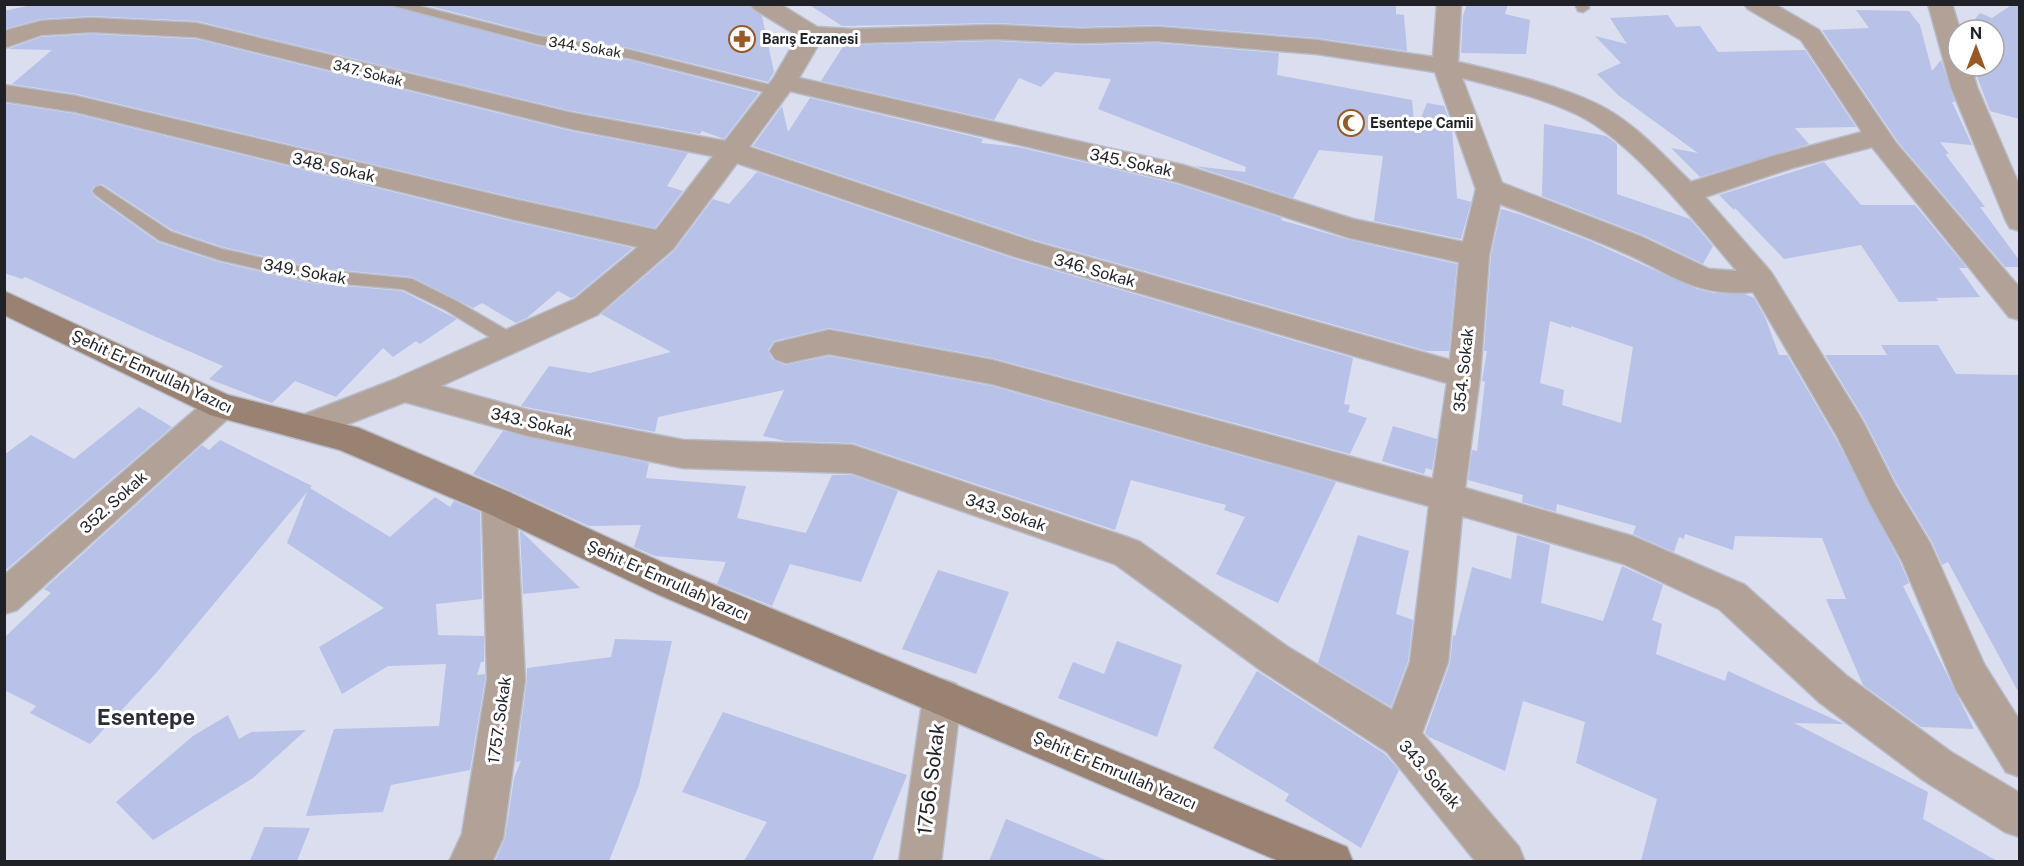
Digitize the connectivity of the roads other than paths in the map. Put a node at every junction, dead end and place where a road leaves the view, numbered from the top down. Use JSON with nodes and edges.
{"nodes":[{"id":1,"x":393,"y":4,"type":"edge"},
{"id":2,"x":762,"y":4,"type":"edge"},
{"id":3,"x":1449,"y":4,"type":"edge"},
{"id":4,"x":1756,"y":4,"type":"edge"},
{"id":5,"x":1940,"y":4,"type":"edge"},
{"id":6,"x":1946,"y":25,"type":"edge"},
{"id":7,"x":812,"y":34,"type":"junction"},
{"id":8,"x":4,"y":41,"type":"edge"},
{"id":9,"x":1445,"y":66,"type":"junction"},
{"id":10,"x":1961,"y":78,"type":"edge"},
{"id":11,"x":781,"y":87,"type":"junction"},
{"id":12,"x":4,"y":93,"type":"edge"},
{"id":13,"x":1879,"y":136,"type":"junction"},
{"id":14,"x":731,"y":151,"type":"junction"},
{"id":15,"x":1490,"y":189,"type":"junction"},
{"id":16,"x":101,"y":191,"type":"dead end"},
{"id":17,"x":1686,"y":193,"type":"junction"},
{"id":18,"x":2019,"y":221,"type":"edge"},
{"id":19,"x":663,"y":242,"type":"junction"},
{"id":20,"x":1474,"y":255,"type":"junction"},
{"id":21,"x":1761,"y":280,"type":"junction"},
{"id":22,"x":4,"y":302,"type":"edge"},
{"id":23,"x":2019,"y":309,"type":"edge"},
{"id":24,"x":512,"y":342,"type":"junction"},
{"id":25,"x":786,"y":351,"type":"dead end"},
{"id":26,"x":1464,"y":376,"type":"junction"},
{"id":27,"x":404,"y":390,"type":"junction"},
{"id":28,"x":221,"y":406,"type":"junction"},
{"id":29,"x":306,"y":427,"type":"junction"},
{"id":30,"x":1447,"y":497,"type":"junction"},
{"id":31,"x":499,"y":503,"type":"junction"},
{"id":32,"x":4,"y":598,"type":"edge"},
{"id":33,"x":942,"y":697,"type":"junction"},
{"id":34,"x":1401,"y":738,"type":"junction"},
{"id":35,"x":2019,"y":758,"type":"edge"},
{"id":36,"x":2019,"y":816,"type":"edge"},
{"id":37,"x":470,"y":861,"type":"edge"},
{"id":38,"x":920,"y":861,"type":"edge"},
{"id":39,"x":1332,"y":861,"type":"edge"},
{"id":40,"x":1504,"y":861,"type":"edge"}],
"edges":[{"from":1,"to":11,"type":"lane","name":"344. Sokak"},
{"from":2,"to":7,"type":"street"},
{"from":3,"to":9,"type":"street"},
{"from":4,"to":13,"type":"street"},
{"from":5,"to":6,"type":"street"},
{"from":7,"to":9,"type":"street"},
{"from":7,"to":11,"type":"street"},
{"from":8,"to":14,"type":"street","name":"347. Sokak"},
{"from":9,"to":15,"type":"street"},
{"from":9,"to":17,"type":"street"},
{"from":10,"to":18,"type":"street"},
{"from":11,"to":14,"type":"street"},
{"from":11,"to":20,"type":"street","name":"345. Sokak"},
{"from":12,"to":19,"type":"street","name":"348. Sokak"},
{"from":13,"to":17,"type":"street"},
{"from":13,"to":23,"type":"street"},
{"from":14,"to":19,"type":"street"},
{"from":14,"to":26,"type":"street","name":"346. Sokak"},
{"from":15,"to":20,"type":"street","name":"354. Sokak"},
{"from":15,"to":21,"type":"street"},
{"from":16,"to":24,"type":"lane","name":"349. Sokak"},
{"from":17,"to":21,"type":"street"},
{"from":19,"to":24,"type":"street"},
{"from":20,"to":26,"type":"street","name":"354. Sokak"},
{"from":21,"to":35,"type":"street"},
{"from":22,"to":28,"type":"street","name":"Şehit Er Emrullah Yazıcı"},
{"from":24,"to":27,"type":"street"},
{"from":25,"to":30,"type":"street"},
{"from":26,"to":30,"type":"street","name":"354. Sokak"},
{"from":27,"to":29,"type":"street"},
{"from":27,"to":34,"type":"street","name":"343. Sokak"},
{"from":28,"to":29,"type":"street","name":"Şehit Er Emrullah Yazıcı"},
{"from":28,"to":32,"type":"street","name":"352. Sokak"},
{"from":29,"to":31,"type":"street","name":"Şehit Er Emrullah Yazıcı"},
{"from":30,"to":34,"type":"street","name":"354. Sokak"},
{"from":30,"to":36,"type":"street"},
{"from":31,"to":33,"type":"street","name":"Şehit Er Emrullah Yazıcı"},
{"from":31,"to":37,"type":"street","name":"1757. Sokak"},
{"from":33,"to":38,"type":"street","name":"1756. Sokak"},
{"from":33,"to":39,"type":"street","name":"Şehit Er Emrullah Yazıcı"},
{"from":34,"to":40,"type":"street","name":"343. Sokak"}]}
